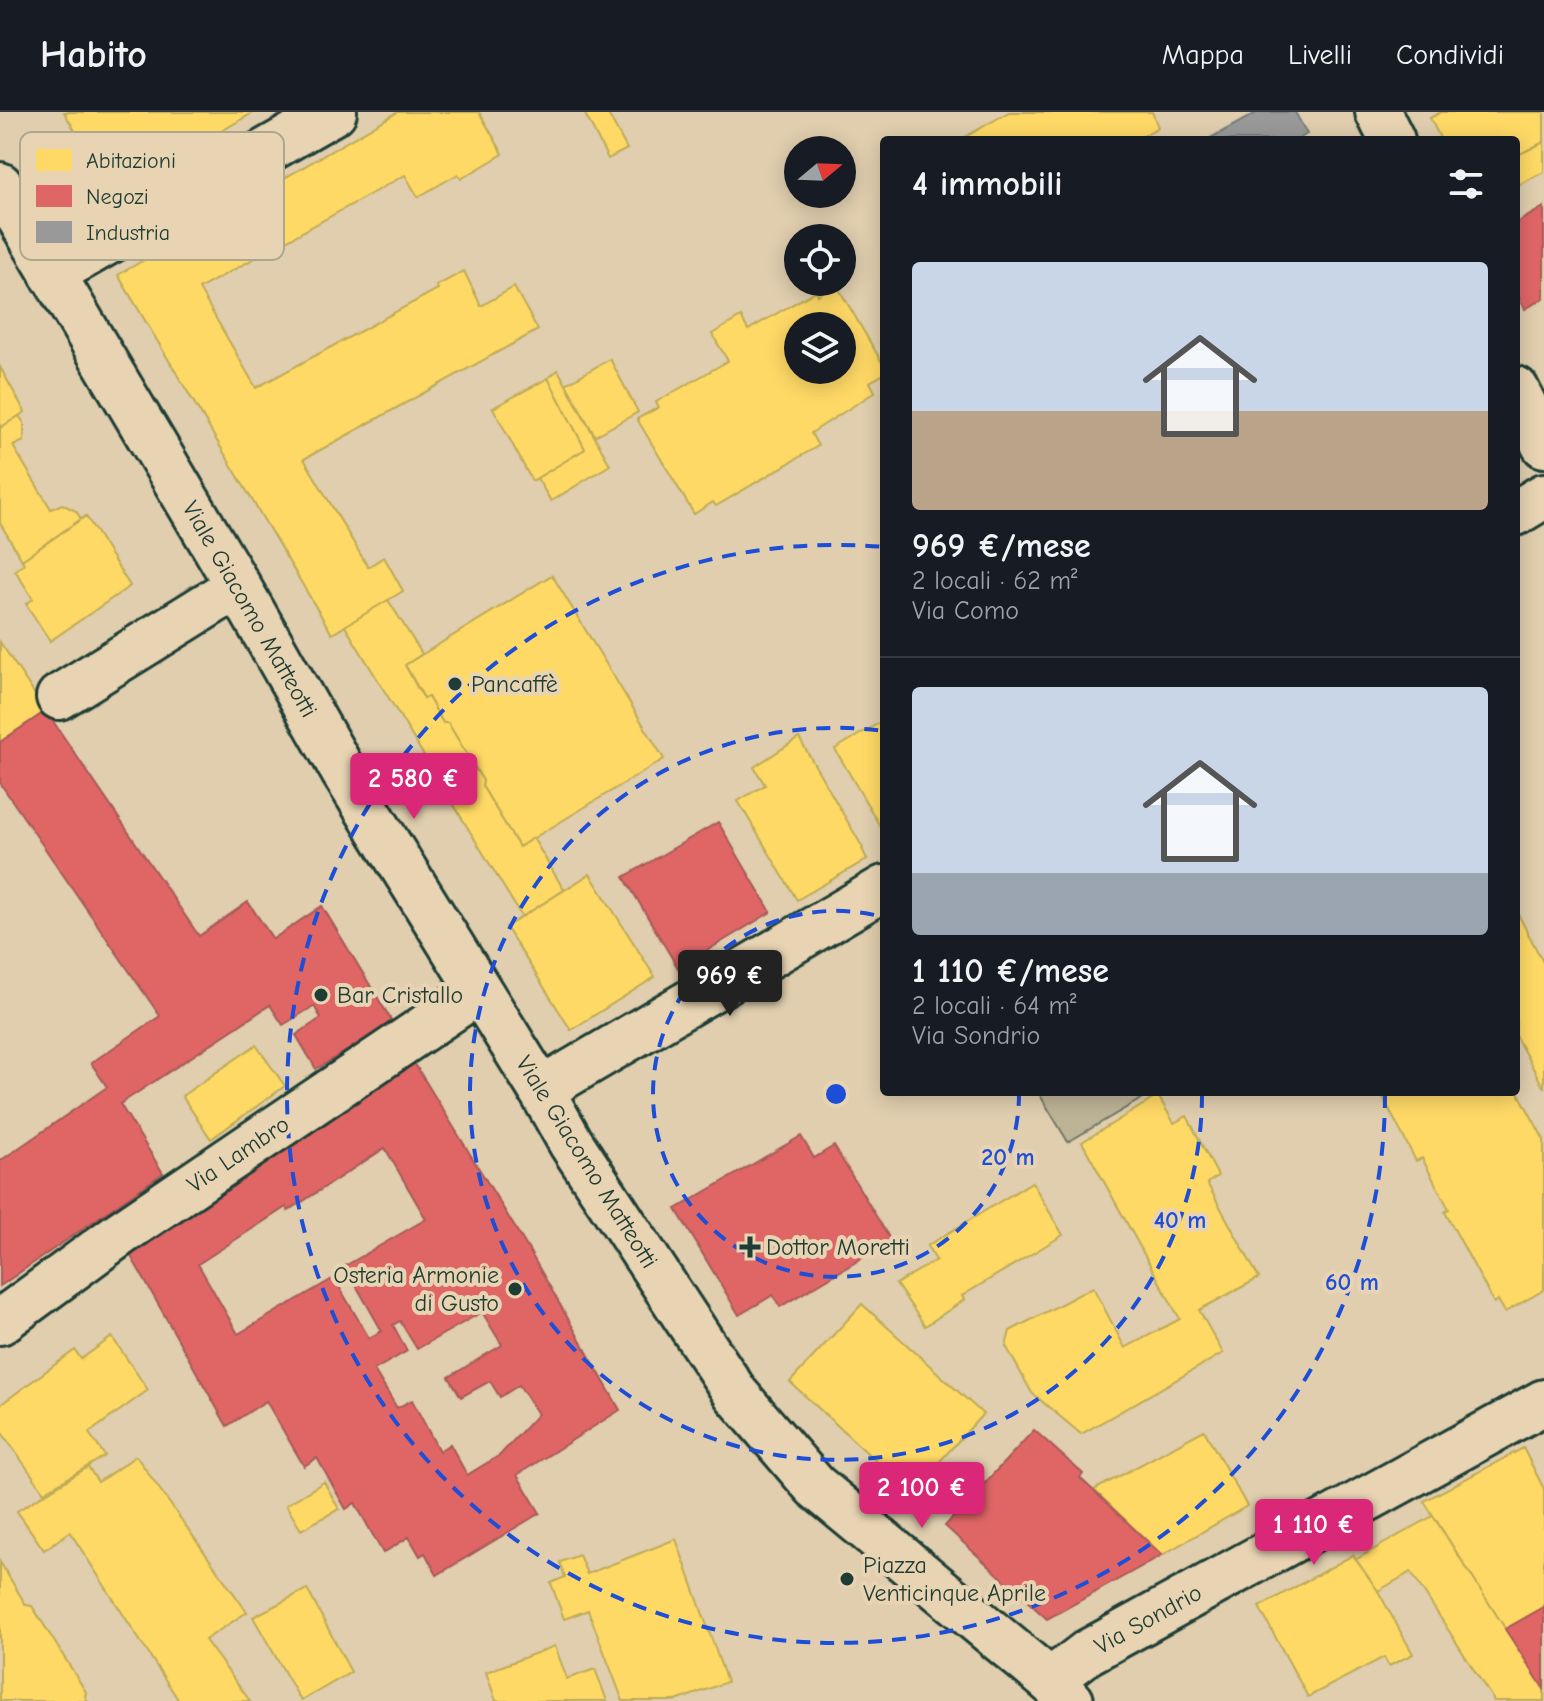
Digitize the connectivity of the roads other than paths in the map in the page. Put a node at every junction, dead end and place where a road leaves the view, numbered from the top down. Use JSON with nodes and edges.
{"nodes":[{"id":1,"x":334,"y":112,"type":"edge"},
{"id":2,"x":1378,"y":112,"type":"edge"},
{"id":3,"x":1390,"y":136,"type":"edge"},
{"id":4,"x":284,"y":141,"type":"edge"},
{"id":5,"x":0,"y":185,"type":"edge"},
{"id":6,"x":20,"y":219,"type":"edge"},
{"id":7,"x":44,"y":260,"type":"edge"},
{"id":8,"x":76,"y":260,"type":"edge"},
{"id":9,"x":52,"y":274,"type":"junction"},
{"id":10,"x":1520,"y":397,"type":"edge"},
{"id":11,"x":1544,"y":445,"type":"edge"},
{"id":12,"x":1544,"y":496,"type":"edge"},
{"id":13,"x":1520,"y":511,"type":"edge"},
{"id":14,"x":238,"y":586,"type":"junction"},
{"id":15,"x":59,"y":697,"type":"dead end"},
{"id":16,"x":880,"y":890,"type":"edge"},
{"id":17,"x":479,"y":991,"type":"junction"},
{"id":18,"x":541,"y":1090,"type":"junction"},
{"id":19,"x":0,"y":1322,"type":"edge"},
{"id":20,"x":1544,"y":1402,"type":"edge"},
{"id":21,"x":1060,"y":1691,"type":"edge"}],
"edges":[{"from":1,"to":4,"type":"street"},
{"from":2,"to":3,"type":"street"},
{"from":5,"to":6,"type":"street","name":"Viale Giacomo Matteotti"},
{"from":7,"to":9,"type":"street","name":"Viale Giacomo Matteotti"},
{"from":8,"to":9,"type":"street"},
{"from":9,"to":14,"type":"street","name":"Viale Giacomo Matteotti"},
{"from":10,"to":11,"type":"street"},
{"from":12,"to":13,"type":"street"},
{"from":14,"to":15,"type":"street"},
{"from":14,"to":17,"type":"street","name":"Viale Giacomo Matteotti"},
{"from":16,"to":18,"type":"street"},
{"from":17,"to":18,"type":"street","name":"Viale Giacomo Matteotti"},
{"from":17,"to":19,"type":"street","name":"Via Lambro"},
{"from":18,"to":21,"type":"street","name":"Viale Giacomo Matteotti"},
{"from":20,"to":21,"type":"street","name":"Via Sondrio"}]}
